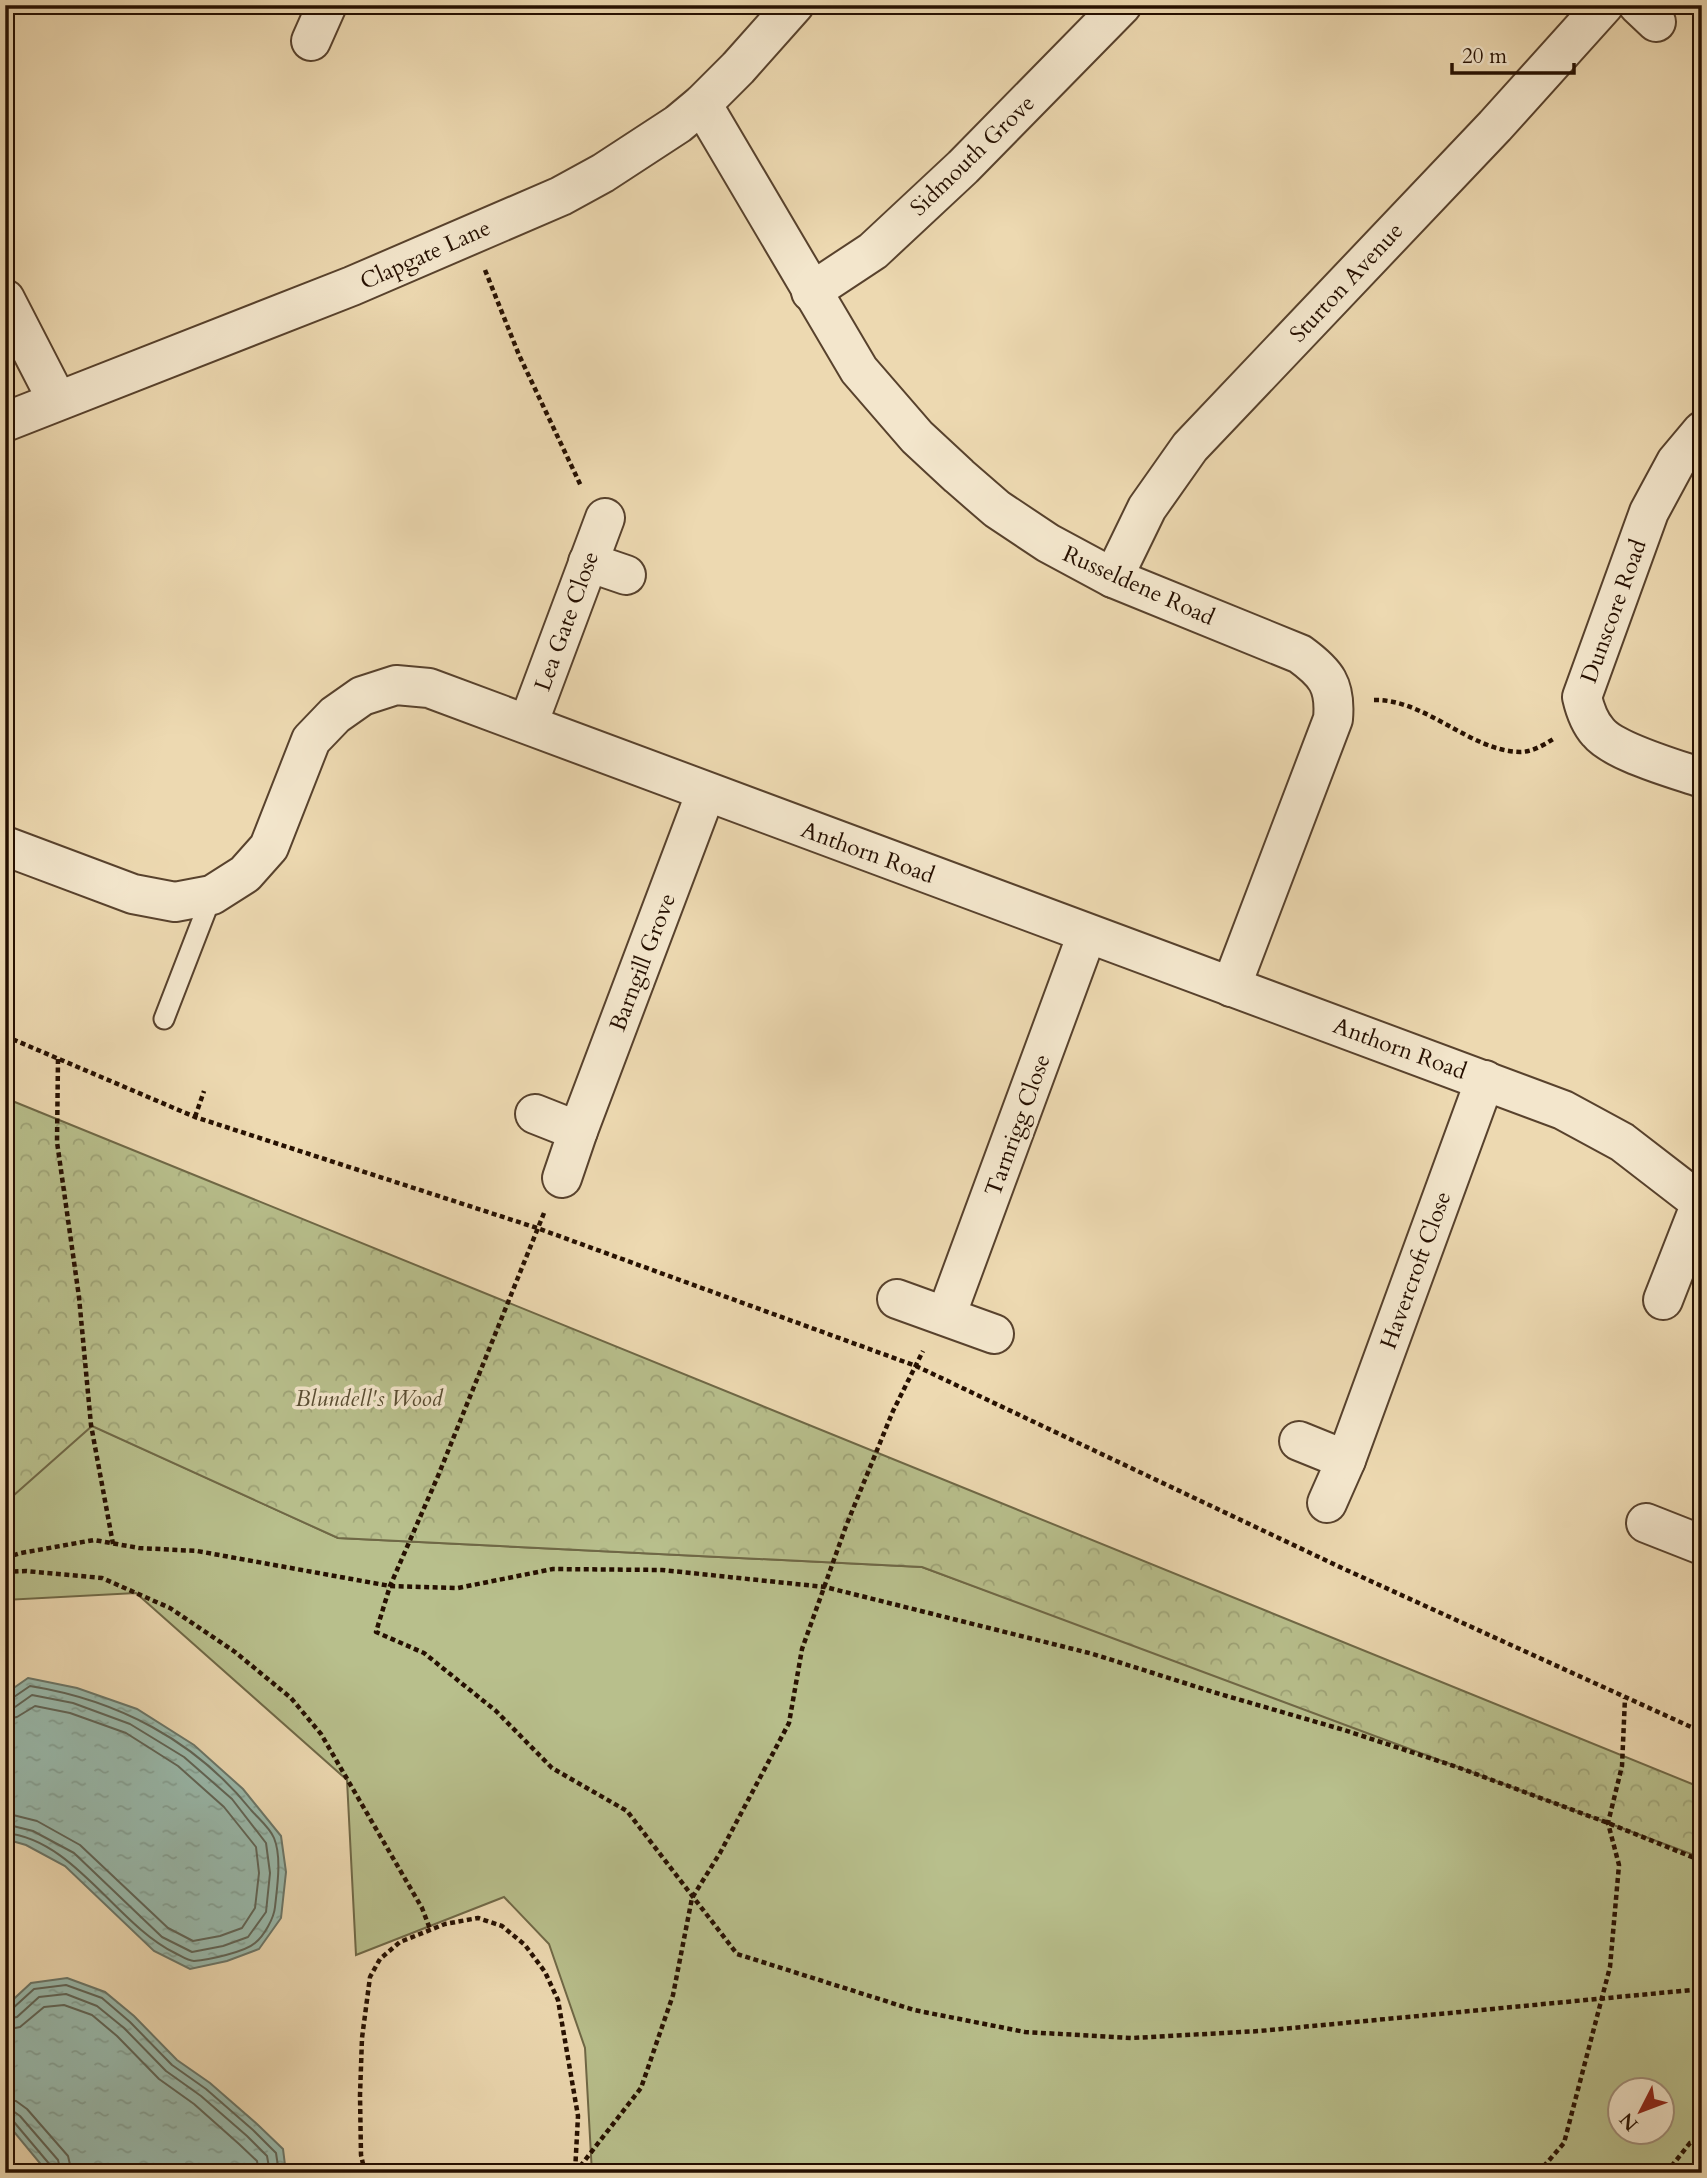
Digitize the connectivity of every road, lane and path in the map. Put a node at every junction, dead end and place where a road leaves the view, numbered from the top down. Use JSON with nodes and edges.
{"nodes":[{"id":1,"x":327,"y":5,"type":"edge"},
{"id":2,"x":794,"y":5,"type":"edge"},
{"id":3,"x":1122,"y":5,"type":"edge"},
{"id":4,"x":1604,"y":5,"type":"edge"},
{"id":5,"x":311,"y":41,"type":"dead end"},
{"id":6,"x":702,"y":104,"type":"junction"},
{"id":7,"x":471,"y":234,"type":"junction"},
{"id":8,"x":811,"y":292,"type":"junction"},
{"id":9,"x":5,"y":299,"type":"edge"},
{"id":10,"x":57,"y":400,"type":"junction"},
{"id":11,"x":5,"y":422,"type":"edge"},
{"id":12,"x":1702,"y":431,"type":"edge"},
{"id":13,"x":598,"y":536,"type":"junction"},
{"id":14,"x":626,"y":575,"type":"dead end"},
{"id":15,"x":1114,"y":578,"type":"junction"},
{"id":16,"x":1335,"y":700,"type":"junction"},
{"id":17,"x":1587,"y":716,"type":"junction"},
{"id":18,"x":528,"y":724,"type":"junction"},
{"id":19,"x":1702,"y":778,"type":"edge"},
{"id":20,"x":706,"y":792,"type":"junction"},
{"id":21,"x":5,"y":846,"type":"edge"},
{"id":22,"x":212,"y":895,"type":"junction"},
{"id":23,"x":1087,"y":934,"type":"junction"},
{"id":24,"x":1231,"y":987,"type":"junction"},
{"id":25,"x":164,"y":1019,"type":"dead end"},
{"id":26,"x":5,"y":1036,"type":"edge"},
{"id":27,"x":58,"y":1059,"type":"junction"},
{"id":28,"x":1485,"y":1080,"type":"junction"},
{"id":29,"x":204,"y":1091,"type":"dead end"},
{"id":30,"x":535,"y":1114,"type":"dead end"},
{"id":31,"x":195,"y":1117,"type":"junction"},
{"id":32,"x":578,"y":1131,"type":"junction"},
{"id":33,"x":562,"y":1178,"type":"dead end"},
{"id":34,"x":1701,"y":1203,"type":"edge"},
{"id":35,"x":537,"y":1228,"type":"junction"},
{"id":36,"x":897,"y":1299,"type":"dead end"},
{"id":37,"x":1663,"y":1300,"type":"dead end"},
{"id":38,"x":946,"y":1316,"type":"junction"},
{"id":39,"x":994,"y":1334,"type":"dead end"},
{"id":40,"x":916,"y":1366,"type":"junction"},
{"id":41,"x":1299,"y":1441,"type":"dead end"},
{"id":42,"x":1346,"y":1460,"type":"junction"},
{"id":43,"x":1327,"y":1503,"type":"dead end"},
{"id":44,"x":1646,"y":1522,"type":"dead end"},
{"id":45,"x":113,"y":1544,"type":"junction"},
{"id":46,"x":1702,"y":1545,"type":"edge"},
{"id":47,"x":5,"y":1558,"type":"edge"},
{"id":48,"x":5,"y":1572,"type":"edge"},
{"id":49,"x":390,"y":1586,"type":"junction"},
{"id":50,"x":825,"y":1587,"type":"junction"},
{"id":51,"x":1625,"y":1698,"type":"junction"},
{"id":52,"x":1702,"y":1732,"type":"edge"},
{"id":53,"x":1608,"y":1823,"type":"junction"},
{"id":54,"x":1702,"y":1861,"type":"edge"},
{"id":55,"x":692,"y":1898,"type":"junction"},
{"id":56,"x":430,"y":1929,"type":"junction"},
{"id":57,"x":1702,"y":1989,"type":"edge"},
{"id":58,"x":1602,"y":1999,"type":"junction"},
{"id":59,"x":1702,"y":2140,"type":"edge"},
{"id":60,"x":365,"y":2173,"type":"edge"},
{"id":61,"x":575,"y":2173,"type":"edge"},
{"id":62,"x":1538,"y":2173,"type":"edge"},
{"id":63,"x":1666,"y":2173,"type":"edge"}],
"edges":[{"from":1,"to":5,"type":"street"},
{"from":2,"to":6,"type":"street","name":"Clapgate Lane"},
{"from":3,"to":8,"type":"street","name":"Sidmouth Grove"},
{"from":4,"to":15,"type":"street","name":"Sturton Avenue"},
{"from":6,"to":7,"type":"street","name":"Clapgate Lane"},
{"from":6,"to":8,"type":"street","name":"Russeldene Road"},
{"from":7,"to":10,"type":"street","name":"Clapgate Lane"},
{"from":7,"to":13,"type":"path"},
{"from":8,"to":15,"type":"street","name":"Russeldene Road"},
{"from":9,"to":10,"type":"street"},
{"from":10,"to":11,"type":"street","name":"Clapgate Lane"},
{"from":12,"to":17,"type":"street","name":"Dunscore Road"},
{"from":13,"to":14,"type":"street"},
{"from":13,"to":18,"type":"street","name":"Lea Gate Close"},
{"from":15,"to":16,"type":"street","name":"Russeldene Road"},
{"from":16,"to":17,"type":"path"},
{"from":16,"to":24,"type":"street"},
{"from":17,"to":19,"type":"street","name":"Dunscore Road"},
{"from":18,"to":20,"type":"street","name":"Anthorn Road"},
{"from":18,"to":22,"type":"street","name":"Anthorn Road"},
{"from":20,"to":23,"type":"street","name":"Anthorn Road"},
{"from":20,"to":32,"type":"street","name":"Barngill Grove"},
{"from":21,"to":22,"type":"street","name":"Anthorn Road"},
{"from":22,"to":25,"type":"lane"},
{"from":23,"to":24,"type":"street","name":"Anthorn Road"},
{"from":23,"to":38,"type":"street","name":"Tarnrigg Close"},
{"from":24,"to":28,"type":"street","name":"Anthorn Road"},
{"from":26,"to":27,"type":"path"},
{"from":27,"to":31,"type":"path"},
{"from":27,"to":45,"type":"path"},
{"from":28,"to":34,"type":"street","name":"Anthorn Road"},
{"from":28,"to":42,"type":"street","name":"Havercroft Close"},
{"from":29,"to":31,"type":"path"},
{"from":30,"to":32,"type":"street"},
{"from":31,"to":35,"type":"path"},
{"from":32,"to":33,"type":"street","name":"Barngill Grove"},
{"from":34,"to":37,"type":"street","name":"Anthorn Road"},
{"from":35,"to":40,"type":"path"},
{"from":35,"to":49,"type":"path"},
{"from":36,"to":38,"type":"street"},
{"from":38,"to":39,"type":"street"},
{"from":40,"to":50,"type":"path"},
{"from":40,"to":51,"type":"path"},
{"from":41,"to":42,"type":"street"},
{"from":42,"to":43,"type":"street","name":"Havercroft Close"},
{"from":44,"to":46,"type":"street"},
{"from":45,"to":47,"type":"path"},
{"from":45,"to":49,"type":"path"},
{"from":48,"to":56,"type":"path"},
{"from":49,"to":50,"type":"path"},
{"from":49,"to":55,"type":"path"},
{"from":50,"to":53,"type":"path"},
{"from":50,"to":55,"type":"path"},
{"from":51,"to":52,"type":"path"},
{"from":51,"to":53,"type":"path"},
{"from":53,"to":54,"type":"path"},
{"from":53,"to":58,"type":"path"},
{"from":55,"to":58,"type":"path"},
{"from":55,"to":61,"type":"path"},
{"from":56,"to":60,"type":"path"},
{"from":56,"to":61,"type":"path"},
{"from":57,"to":58,"type":"path"},
{"from":58,"to":62,"type":"path"},
{"from":59,"to":63,"type":"path"}]}
